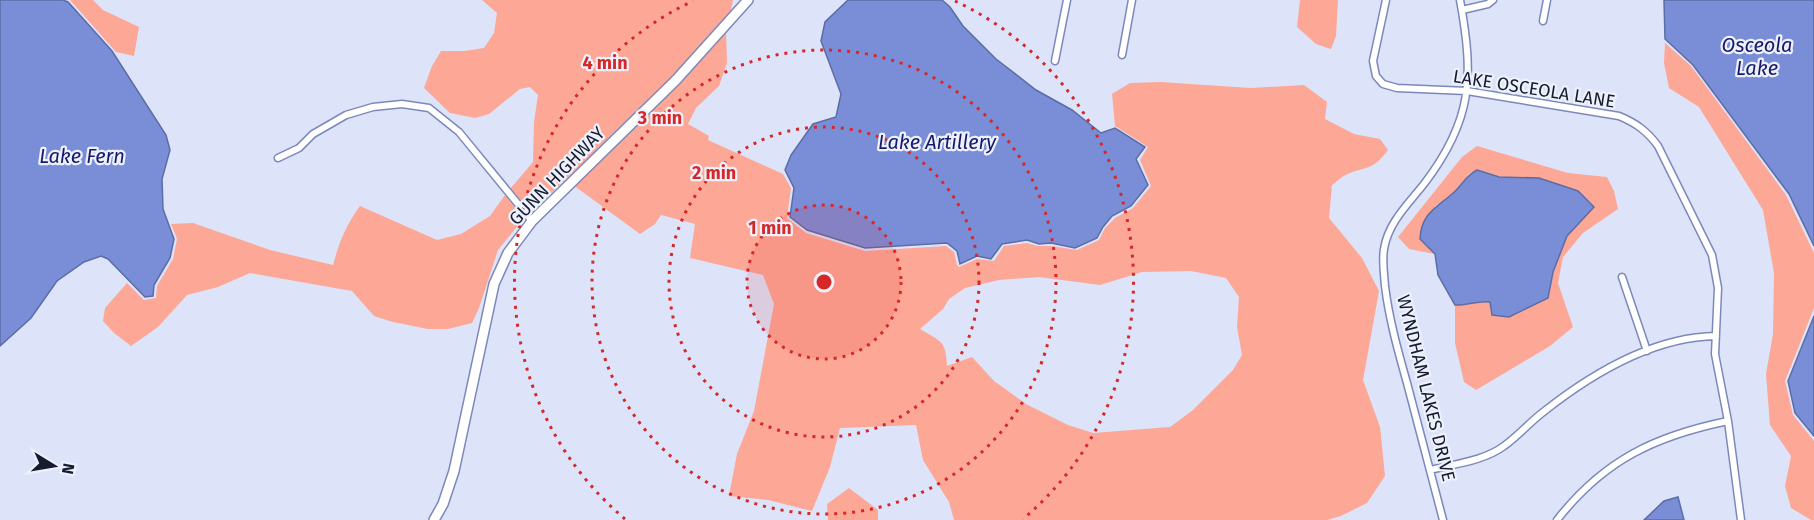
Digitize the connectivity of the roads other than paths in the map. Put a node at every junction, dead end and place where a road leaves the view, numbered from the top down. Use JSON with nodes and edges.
{"nodes":[{"id":1,"x":748,"y":0,"type":"edge"},
{"id":2,"x":1067,"y":0,"type":"edge"},
{"id":3,"x":1132,"y":0,"type":"edge"},
{"id":4,"x":1386,"y":0,"type":"edge"},
{"id":5,"x":1460,"y":0,"type":"edge"},
{"id":6,"x":1493,"y":0,"type":"edge"},
{"id":7,"x":1547,"y":0,"type":"edge"},
{"id":8,"x":1461,"y":10,"type":"junction"},
{"id":9,"x":1542,"y":21,"type":"dead end"},
{"id":10,"x":1122,"y":55,"type":"dead end"},
{"id":11,"x":1055,"y":61,"type":"dead end"},
{"id":12,"x":1467,"y":91,"type":"junction"},
{"id":13,"x":279,"y":158,"type":"dead end"},
{"id":14,"x":532,"y":221,"type":"junction"},
{"id":15,"x":1622,"y":277,"type":"dead end"},
{"id":16,"x":1716,"y":336,"type":"junction"},
{"id":17,"x":1647,"y":351,"type":"junction"},
{"id":18,"x":1728,"y":421,"type":"junction"},
{"id":19,"x":1430,"y":470,"type":"junction"},
{"id":20,"x":434,"y":520,"type":"edge"},
{"id":21,"x":1443,"y":520,"type":"edge"},
{"id":22,"x":1557,"y":520,"type":"edge"},
{"id":23,"x":1741,"y":520,"type":"edge"}],
"edges":[{"from":1,"to":14,"type":"main road","name":"GUNN HIGHWAY"},
{"from":2,"to":11,"type":"street"},
{"from":3,"to":10,"type":"street"},
{"from":4,"to":12,"type":"street","name":"LAKE OSCEOLA LANE"},
{"from":5,"to":8,"type":"street","name":"WYNDHAM LAKES DRIVE"},
{"from":6,"to":8,"type":"street"},
{"from":7,"to":9,"type":"street"},
{"from":8,"to":12,"type":"street","name":"WYNDHAM LAKES DRIVE"},
{"from":12,"to":16,"type":"street","name":"LAKE OSCEOLA LANE"},
{"from":12,"to":19,"type":"street","name":"WYNDHAM LAKES DRIVE"},
{"from":13,"to":14,"type":"street"},
{"from":14,"to":20,"type":"main road","name":"GUNN HIGHWAY"},
{"from":15,"to":17,"type":"street"},
{"from":16,"to":17,"type":"street"},
{"from":16,"to":18,"type":"street","name":"LAKE OSCEOLA LANE"},
{"from":17,"to":19,"type":"street"},
{"from":18,"to":22,"type":"street"},
{"from":18,"to":23,"type":"street","name":"LAKE OSCEOLA LANE"},
{"from":19,"to":21,"type":"street","name":"WYNDHAM LAKES DRIVE"}]}
